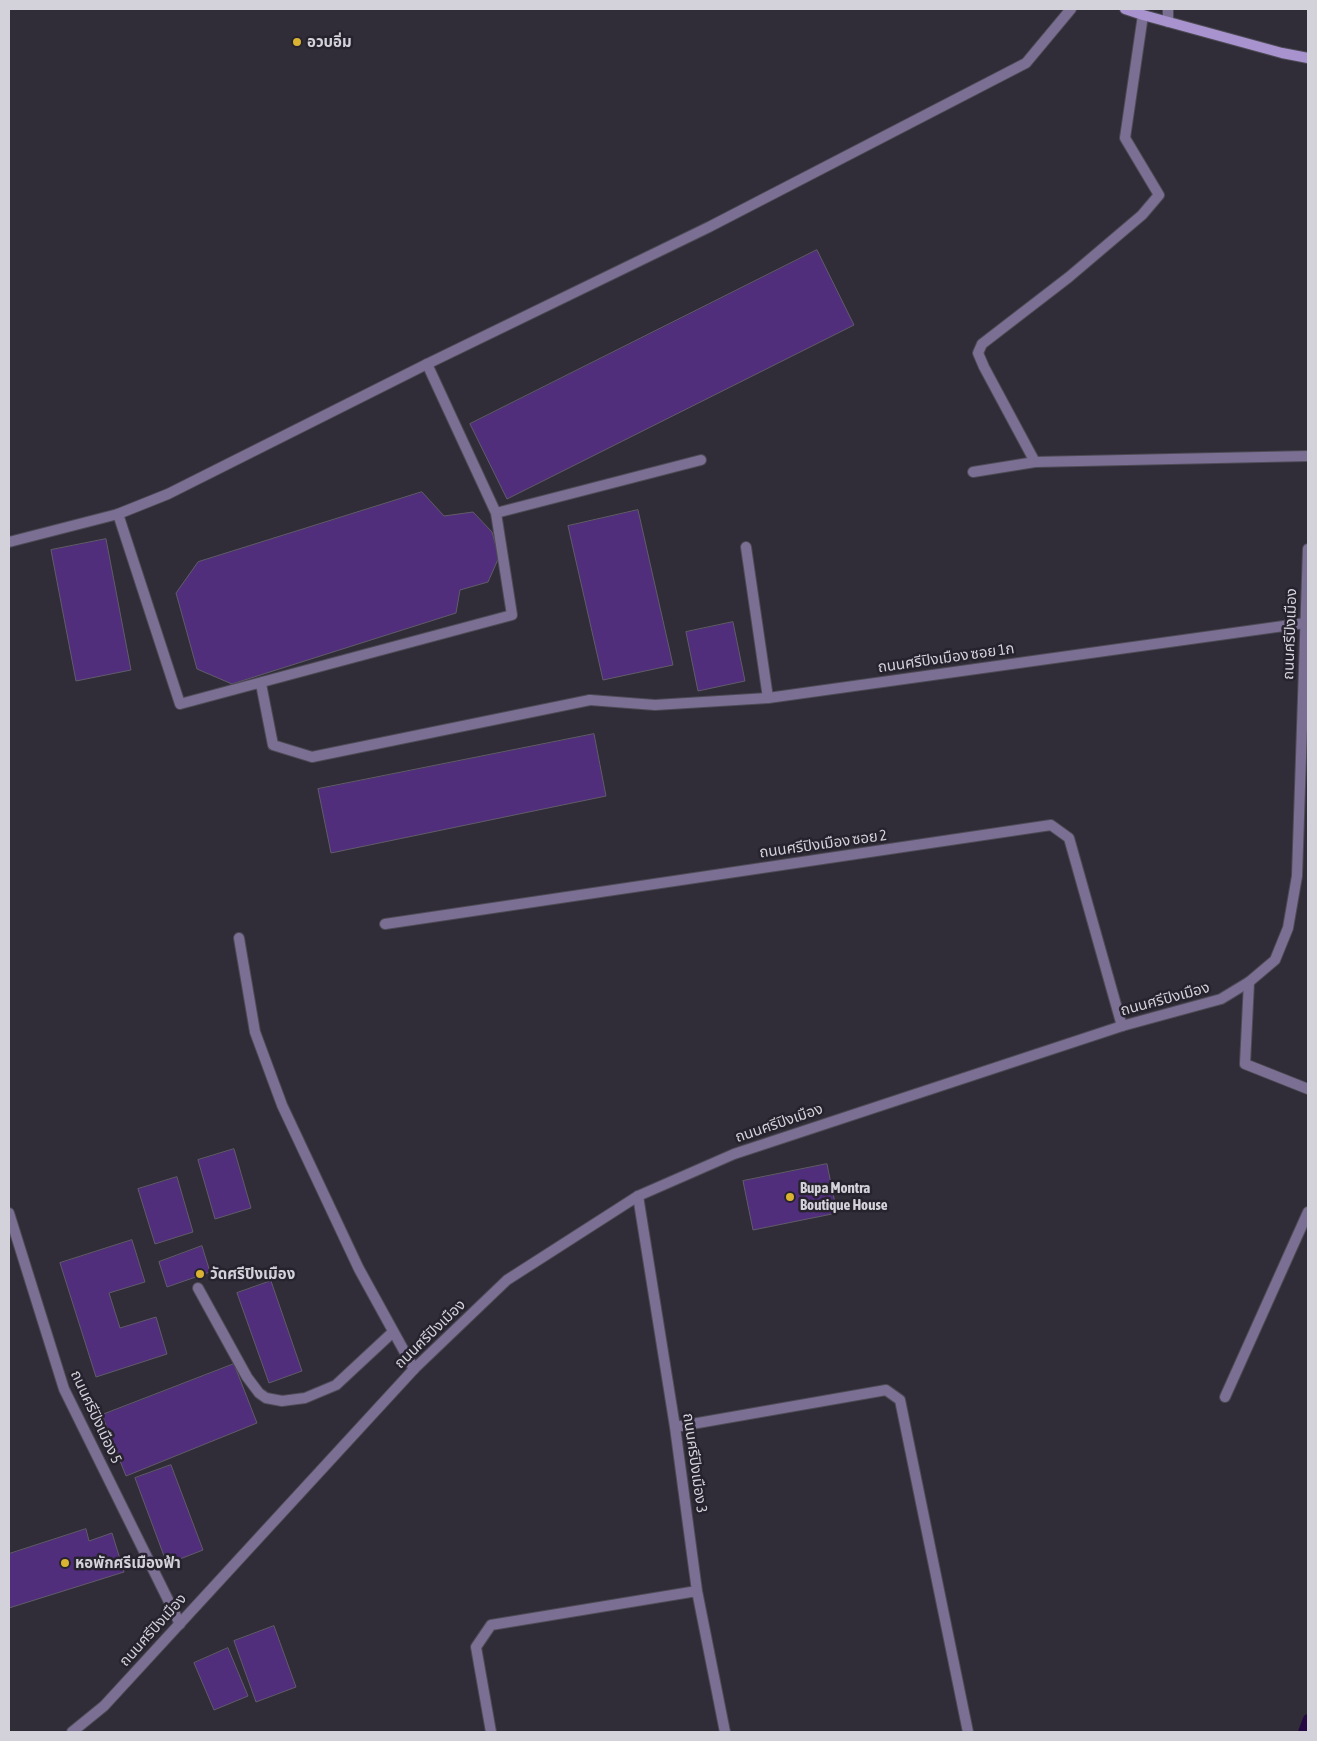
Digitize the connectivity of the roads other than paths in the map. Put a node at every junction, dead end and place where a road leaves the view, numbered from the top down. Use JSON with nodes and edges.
{"nodes":[{"id":1,"x":1071,"y":9,"type":"edge"},
{"id":2,"x":1125,"y":9,"type":"edge"},
{"id":3,"x":1168,"y":9,"type":"edge"},
{"id":4,"x":1142,"y":15,"type":"junction"},
{"id":5,"x":1168,"y":22,"type":"junction"},
{"id":6,"x":1308,"y":58,"type":"edge"},
{"id":7,"x":427,"y":364,"type":"junction"},
{"id":8,"x":1308,"y":456,"type":"edge"},
{"id":9,"x":701,"y":460,"type":"dead end"},
{"id":10,"x":1035,"y":462,"type":"junction"},
{"id":11,"x":973,"y":472,"type":"dead end"},
{"id":12,"x":496,"y":513,"type":"junction"},
{"id":13,"x":118,"y":514,"type":"junction"},
{"id":14,"x":9,"y":542,"type":"edge"},
{"id":15,"x":746,"y":547,"type":"dead end"},
{"id":16,"x":1308,"y":549,"type":"edge"},
{"id":17,"x":1305,"y":622,"type":"junction"},
{"id":18,"x":261,"y":684,"type":"junction"},
{"id":19,"x":768,"y":698,"type":"junction"},
{"id":20,"x":386,"y":924,"type":"dead end"},
{"id":21,"x":239,"y":938,"type":"dead end"},
{"id":22,"x":1249,"y":982,"type":"junction"},
{"id":23,"x":1122,"y":1026,"type":"junction"},
{"id":24,"x":1308,"y":1089,"type":"edge"},
{"id":25,"x":638,"y":1196,"type":"junction"},
{"id":26,"x":1308,"y":1212,"type":"edge"},
{"id":27,"x":9,"y":1213,"type":"edge"},
{"id":28,"x":1305,"y":1228,"type":"edge"},
{"id":29,"x":198,"y":1288,"type":"dead end"},
{"id":30,"x":394,"y":1332,"type":"junction"},
{"id":31,"x":414,"y":1369,"type":"junction"},
{"id":32,"x":1225,"y":1396,"type":"dead end"},
{"id":33,"x":675,"y":1427,"type":"junction"},
{"id":34,"x":697,"y":1591,"type":"junction"},
{"id":35,"x":180,"y":1624,"type":"junction"},
{"id":36,"x":72,"y":1732,"type":"edge"},
{"id":37,"x":491,"y":1732,"type":"edge"},
{"id":38,"x":725,"y":1732,"type":"edge"},
{"id":39,"x":968,"y":1732,"type":"edge"}],
"edges":[{"from":1,"to":7,"type":"street"},
{"from":2,"to":4,"type":"main road"},
{"from":3,"to":5,"type":"street"},
{"from":4,"to":5,"type":"main road"},
{"from":4,"to":10,"type":"street"},
{"from":5,"to":6,"type":"main road"},
{"from":7,"to":12,"type":"street"},
{"from":7,"to":13,"type":"street"},
{"from":8,"to":10,"type":"street"},
{"from":9,"to":12,"type":"street"},
{"from":10,"to":11,"type":"street"},
{"from":12,"to":18,"type":"street"},
{"from":13,"to":14,"type":"street"},
{"from":13,"to":18,"type":"street"},
{"from":15,"to":19,"type":"street"},
{"from":16,"to":17,"type":"street","name":"ถนนศรีปิงเมือง"},
{"from":17,"to":19,"type":"street","name":"ถนนศรีปิงเมือง ซอย 1ก"},
{"from":17,"to":22,"type":"street","name":"ถนนศรีปิงเมือง"},
{"from":18,"to":19,"type":"street","name":"ถนนศรีปิงเมือง ซอย 1ก"},
{"from":20,"to":23,"type":"street","name":"ถนนศรีปิงเมือง ซอย 2"},
{"from":21,"to":30,"type":"street"},
{"from":22,"to":23,"type":"street","name":"ถนนศรีปิงเมือง"},
{"from":22,"to":24,"type":"street"},
{"from":23,"to":25,"type":"street","name":"ถนนศรีปิงเมือง"},
{"from":25,"to":31,"type":"street","name":"ถนนศรีปิงเมือง"},
{"from":25,"to":33,"type":"street","name":"ถนนศรีปิงเมือง 3"},
{"from":26,"to":28,"type":"street"},
{"from":27,"to":35,"type":"street","name":"ถนนศรีปิงเมือง 5"},
{"from":28,"to":32,"type":"street"},
{"from":29,"to":30,"type":"street"},
{"from":30,"to":31,"type":"street"},
{"from":31,"to":35,"type":"street","name":"ถนนศรีปิงเมือง"},
{"from":33,"to":34,"type":"street","name":"ถนนศรีปิงเมือง 3"},
{"from":33,"to":39,"type":"street"},
{"from":34,"to":37,"type":"street"},
{"from":34,"to":38,"type":"street","name":"ถนนศรีปิงเมือง 3"},
{"from":35,"to":36,"type":"street","name":"ถนนศรีปิงเมือง"}]}
